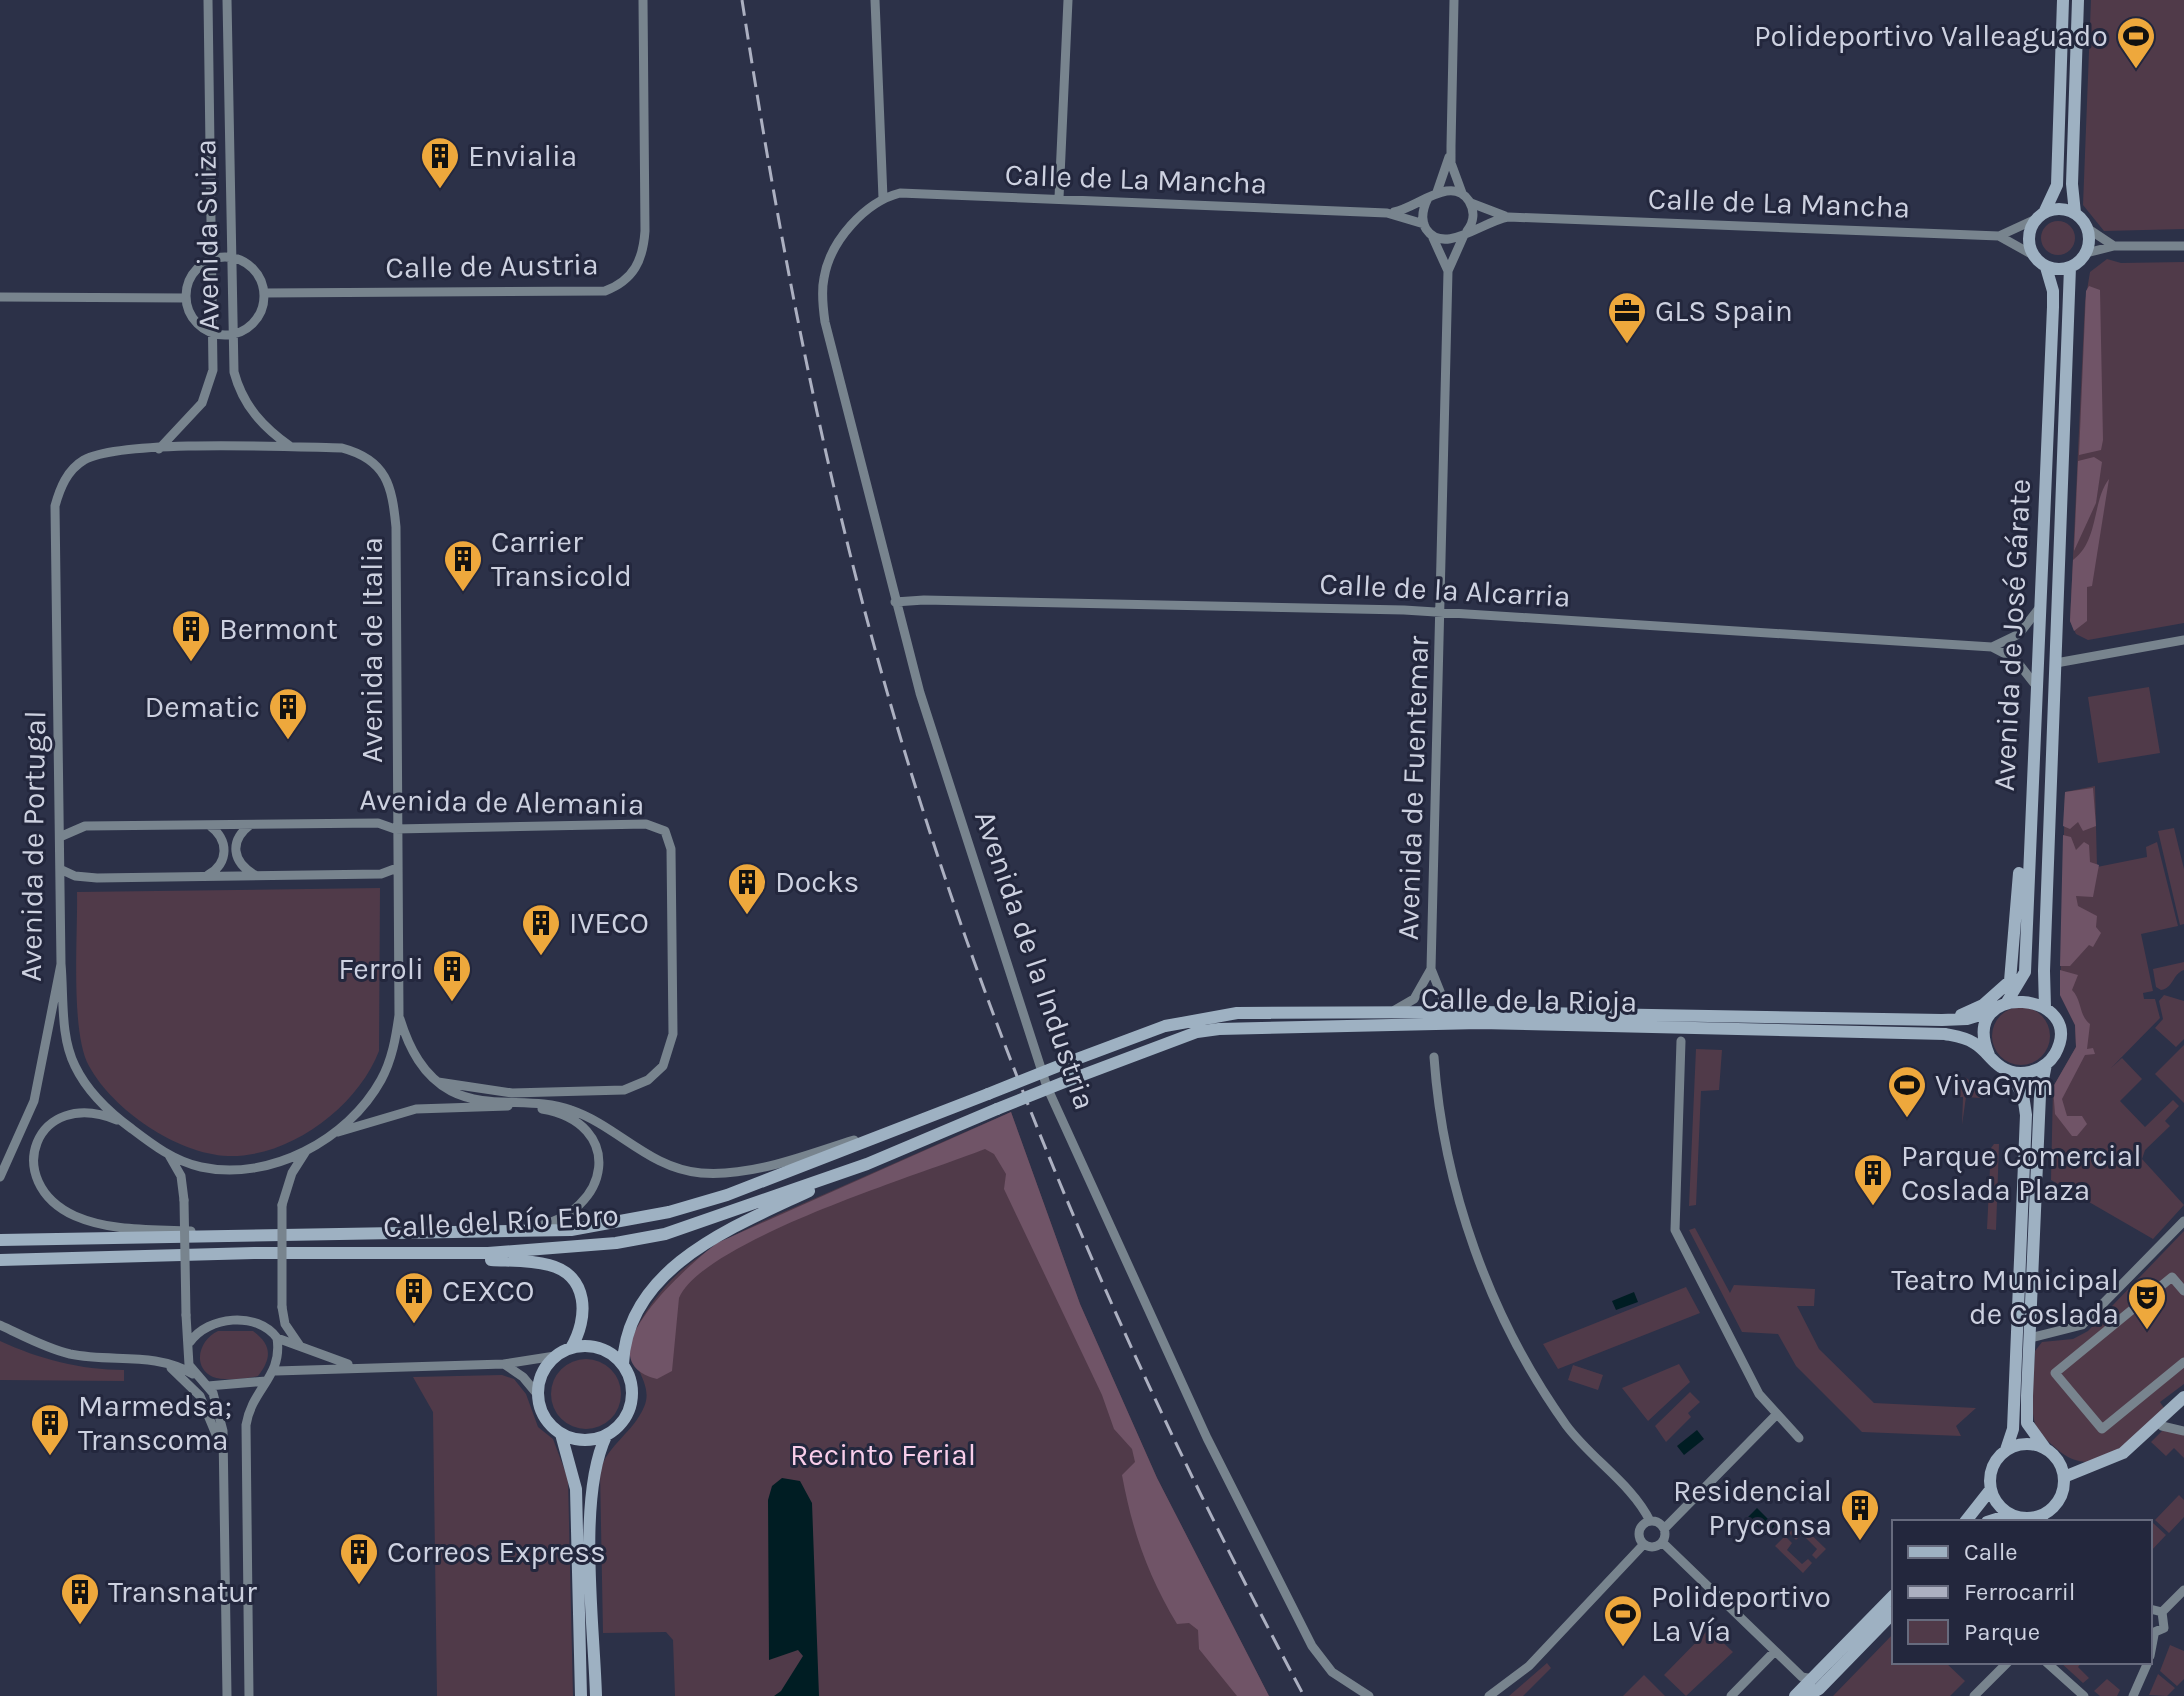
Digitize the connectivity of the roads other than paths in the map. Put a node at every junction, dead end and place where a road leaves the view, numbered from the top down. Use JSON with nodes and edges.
{"nodes":[{"id":1,"x":208,"y":0,"type":"edge"},
{"id":2,"x":227,"y":0,"type":"edge"},
{"id":3,"x":643,"y":0,"type":"edge"},
{"id":4,"x":875,"y":0,"type":"edge"},
{"id":5,"x":1068,"y":0,"type":"edge"},
{"id":6,"x":1454,"y":0,"type":"edge"},
{"id":7,"x":2063,"y":0,"type":"edge"},
{"id":8,"x":2078,"y":0,"type":"edge"},
{"id":9,"x":1451,"y":146,"type":"junction"},
{"id":10,"x":1462,"y":193,"type":"junction"},
{"id":11,"x":1433,"y":195,"type":"junction"},
{"id":12,"x":883,"y":198,"type":"junction"},
{"id":13,"x":1059,"y":198,"type":"junction"},
{"id":14,"x":1471,"y":203,"type":"junction"},
{"id":15,"x":1387,"y":213,"type":"junction"},
{"id":16,"x":2075,"y":213,"type":"junction"},
{"id":17,"x":2040,"y":216,"type":"junction"},
{"id":18,"x":1508,"y":217,"type":"junction"},
{"id":19,"x":1424,"y":224,"type":"junction"},
{"id":20,"x":2087,"y":228,"type":"junction"},
{"id":21,"x":1430,"y":233,"type":"junction"},
{"id":22,"x":1465,"y":234,"type":"junction"},
{"id":23,"x":1999,"y":236,"type":"junction"},
{"id":24,"x":2114,"y":246,"type":"junction"},
{"id":25,"x":2184,"y":246,"type":"edge"},
{"id":26,"x":2086,"y":253,"type":"junction"},
{"id":27,"x":2033,"y":255,"type":"junction"},
{"id":28,"x":233,"y":258,"type":"junction"},
{"id":29,"x":213,"y":259,"type":"junction"},
{"id":30,"x":2046,"y":267,"type":"junction"},
{"id":31,"x":2070,"y":267,"type":"junction"},
{"id":32,"x":1448,"y":271,"type":"junction"},
{"id":33,"x":264,"y":293,"type":"junction"},
{"id":34,"x":0,"y":297,"type":"edge"},
{"id":35,"x":186,"y":298,"type":"junction"},
{"id":36,"x":215,"y":334,"type":"junction"},
{"id":37,"x":233,"y":334,"type":"junction"},
{"id":38,"x":291,"y":447,"type":"junction"},
{"id":39,"x":159,"y":449,"type":"junction"},
{"id":40,"x":895,"y":602,"type":"junction"},
{"id":41,"x":2041,"y":604,"type":"junction"},
{"id":42,"x":1442,"y":612,"type":"junction"},
{"id":43,"x":2184,"y":640,"type":"edge"},
{"id":44,"x":1992,"y":647,"type":"junction"},
{"id":45,"x":2056,"y":663,"type":"junction"},
{"id":46,"x":2038,"y":689,"type":"junction"},
{"id":47,"x":209,"y":825,"type":"junction"},
{"id":48,"x":250,"y":825,"type":"junction"},
{"id":49,"x":2029,"y":827,"type":"junction"},
{"id":50,"x":395,"y":829,"type":"junction"},
{"id":51,"x":62,"y":836,"type":"junction"},
{"id":52,"x":397,"y":868,"type":"junction"},
{"id":53,"x":62,"y":870,"type":"junction"},
{"id":54,"x":255,"y":875,"type":"junction"},
{"id":55,"x":205,"y":876,"type":"junction"},
{"id":56,"x":61,"y":964,"type":"junction"},
{"id":57,"x":1431,"y":969,"type":"junction"},
{"id":58,"x":2001,"y":1006,"type":"junction"},
{"id":59,"x":2045,"y":1008,"type":"junction"},
{"id":60,"x":1392,"y":1012,"type":"junction"},
{"id":61,"x":1468,"y":1012,"type":"junction"},
{"id":62,"x":399,"y":1015,"type":"junction"},
{"id":63,"x":1942,"y":1020,"type":"junction"},
{"id":64,"x":1681,"y":1041,"type":"dead end"},
{"id":65,"x":1989,"y":1055,"type":"junction"},
{"id":66,"x":1434,"y":1057,"type":"dead end"},
{"id":67,"x":1066,"y":1063,"type":"joint"},
{"id":68,"x":2046,"y":1064,"type":"junction"},
{"id":69,"x":2008,"y":1071,"type":"junction"},
{"id":70,"x":1072,"y":1079,"type":"joint"},
{"id":71,"x":438,"y":1082,"type":"junction"},
{"id":72,"x":123,"y":1123,"type":"junction"},
{"id":73,"x":909,"y":1126,"type":"junction"},
{"id":74,"x":328,"y":1136,"type":"junction"},
{"id":75,"x":306,"y":1151,"type":"junction"},
{"id":76,"x":169,"y":1155,"type":"junction"},
{"id":77,"x":867,"y":1164,"type":"junction"},
{"id":78,"x":0,"y":1177,"type":"edge"},
{"id":79,"x":2184,"y":1221,"type":"edge"},
{"id":80,"x":489,"y":1232,"type":"junction"},
{"id":81,"x":255,"y":1235,"type":"junction"},
{"id":82,"x":0,"y":1240,"type":"edge"},
{"id":83,"x":388,"y":1254,"type":"junction"},
{"id":84,"x":0,"y":1260,"type":"edge"},
{"id":85,"x":2184,"y":1291,"type":"edge"},
{"id":86,"x":282,"y":1307,"type":"junction"},
{"id":87,"x":0,"y":1325,"type":"edge"},
{"id":88,"x":277,"y":1338,"type":"junction"},
{"id":89,"x":2030,"y":1338,"type":"junction"},
{"id":90,"x":190,"y":1342,"type":"junction"},
{"id":91,"x":571,"y":1348,"type":"junction"},
{"id":92,"x":302,"y":1349,"type":"junction"},
{"id":93,"x":555,"y":1356,"type":"junction"},
{"id":94,"x":162,"y":1362,"type":"junction"},
{"id":95,"x":2184,"y":1362,"type":"edge"},
{"id":96,"x":504,"y":1364,"type":"junction"},
{"id":97,"x":623,"y":1364,"type":"junction"},
{"id":98,"x":359,"y":1367,"type":"junction"},
{"id":99,"x":276,"y":1371,"type":"junction"},
{"id":100,"x":196,"y":1376,"type":"junction"},
{"id":101,"x":266,"y":1381,"type":"junction"},
{"id":102,"x":208,"y":1386,"type":"junction"},
{"id":103,"x":538,"y":1395,"type":"junction"},
{"id":104,"x":2184,"y":1397,"type":"edge"},
{"id":105,"x":1776,"y":1415,"type":"junction"},
{"id":106,"x":2162,"y":1426,"type":"dead end"},
{"id":107,"x":2184,"y":1431,"type":"edge"},
{"id":108,"x":561,"y":1434,"type":"junction"},
{"id":109,"x":606,"y":1436,"type":"junction"},
{"id":110,"x":1799,"y":1438,"type":"dead end"},
{"id":111,"x":2045,"y":1448,"type":"junction"},
{"id":112,"x":2006,"y":1450,"type":"junction"},
{"id":113,"x":224,"y":1467,"type":"junction"},
{"id":114,"x":2064,"y":1477,"type":"junction"},
{"id":115,"x":1991,"y":1489,"type":"junction"},
{"id":116,"x":2018,"y":1518,"type":"edge"},
{"id":117,"x":2043,"y":1519,"type":"edge"},
{"id":118,"x":1967,"y":1520,"type":"edge"},
{"id":119,"x":1650,"y":1521,"type":"junction"},
{"id":120,"x":1664,"y":1529,"type":"junction"},
{"id":121,"x":1662,"y":1542,"type":"junction"},
{"id":122,"x":1643,"y":1545,"type":"junction"},
{"id":123,"x":2184,"y":1590,"type":"edge"},
{"id":124,"x":1892,"y":1597,"type":"edge"},
{"id":125,"x":2152,"y":1610,"type":"edge"},
{"id":126,"x":2162,"y":1612,"type":"junction"},
{"id":127,"x":1892,"y":1614,"type":"edge"},
{"id":128,"x":2152,"y":1634,"type":"edge"},
{"id":129,"x":1775,"y":1651,"type":"junction"},
{"id":130,"x":2006,"y":1664,"type":"edge"},
{"id":131,"x":2048,"y":1664,"type":"edge"},
{"id":132,"x":2147,"y":1664,"type":"edge"},
{"id":133,"x":1813,"y":1679,"type":"junction"},
{"id":134,"x":227,"y":1696,"type":"edge"},
{"id":135,"x":249,"y":1696,"type":"edge"},
{"id":136,"x":581,"y":1696,"type":"edge"},
{"id":137,"x":596,"y":1696,"type":"edge"},
{"id":138,"x":1369,"y":1696,"type":"edge"},
{"id":139,"x":1489,"y":1696,"type":"edge"},
{"id":140,"x":1731,"y":1696,"type":"edge"},
{"id":141,"x":1795,"y":1696,"type":"edge"},
{"id":142,"x":1807,"y":1696,"type":"edge"},
{"id":143,"x":1974,"y":1696,"type":"edge"},
{"id":144,"x":2084,"y":1696,"type":"edge"},
{"id":145,"x":2133,"y":1696,"type":"edge"}],
"edges":[{"from":1,"to":29,"type":"street","name":"Avenida Suiza"},
{"from":2,"to":28,"type":"street","name":"Avenida Suiza"},
{"from":3,"to":33,"type":"street","name":"Calle de Austria"},
{"from":4,"to":12,"type":"street"},
{"from":5,"to":13,"type":"street"},
{"from":6,"to":9,"type":"street"},
{"from":7,"to":17,"type":"main road"},
{"from":8,"to":16,"type":"main road"},
{"from":9,"to":10,"type":"street"},
{"from":9,"to":11,"type":"street"},
{"from":10,"to":11,"type":"street"},
{"from":10,"to":14,"type":"street"},
{"from":11,"to":15,"type":"street","name":"Calle de La Mancha"},
{"from":11,"to":19,"type":"street"},
{"from":12,"to":13,"type":"street","name":"Calle de La Mancha"},
{"from":12,"to":40,"type":"street","name":"Avenida de la Industria"},
{"from":13,"to":15,"type":"street","name":"Calle de La Mancha"},
{"from":14,"to":18,"type":"street","name":"Calle de La Mancha"},
{"from":14,"to":22,"type":"street"},
{"from":15,"to":19,"type":"street","name":"Calle de La Mancha"},
{"from":16,"to":17,"type":"main road"},
{"from":16,"to":20,"type":"main road"},
{"from":17,"to":23,"type":"street","name":"Calle de La Mancha"},
{"from":17,"to":27,"type":"main road"},
{"from":18,"to":22,"type":"street","name":"Calle de La Mancha"},
{"from":18,"to":23,"type":"street","name":"Calle de La Mancha"},
{"from":19,"to":21,"type":"street"},
{"from":20,"to":24,"type":"street"},
{"from":20,"to":26,"type":"main road"},
{"from":21,"to":22,"type":"street"},
{"from":21,"to":32,"type":"street","name":"Avenida de Fuentemar"},
{"from":22,"to":32,"type":"street","name":"Avenida de Fuentemar"},
{"from":23,"to":27,"type":"street","name":"Calle de La Mancha"},
{"from":24,"to":25,"type":"street"},
{"from":24,"to":26,"type":"street"},
{"from":26,"to":31,"type":"main road"},
{"from":27,"to":30,"type":"main road"},
{"from":28,"to":29,"type":"street"},
{"from":28,"to":33,"type":"street"},
{"from":28,"to":37,"type":"street","name":"Avenida Suiza"},
{"from":29,"to":35,"type":"street"},
{"from":29,"to":36,"type":"street","name":"Avenida Suiza"},
{"from":30,"to":31,"type":"main road"},
{"from":30,"to":41,"type":"main road","name":"Avenida de José Gárate"},
{"from":31,"to":45,"type":"main road","name":"Avenida de José Gárate"},
{"from":32,"to":42,"type":"street","name":"Avenida de Fuentemar"},
{"from":33,"to":37,"type":"street"},
{"from":34,"to":35,"type":"street"},
{"from":35,"to":36,"type":"street"},
{"from":36,"to":37,"type":"street"},
{"from":36,"to":39,"type":"street","name":"Avenida Suiza"},
{"from":37,"to":38,"type":"street","name":"Avenida Suiza"},
{"from":38,"to":39,"type":"street"},
{"from":38,"to":50,"type":"street","name":"Avenida de Italia"},
{"from":39,"to":51,"type":"street","name":"Avenida de Portugal"},
{"from":40,"to":42,"type":"street","name":"Calle de la Alcarria"},
{"from":40,"to":138,"type":"street","name":"Avenida de la Industria"},
{"from":41,"to":44,"type":"street"},
{"from":41,"to":46,"type":"main road","name":"Avenida de José Gárate"},
{"from":42,"to":44,"type":"street","name":"Calle de la Alcarria"},
{"from":42,"to":57,"type":"street","name":"Avenida de Fuentemar"},
{"from":43,"to":45,"type":"street"},
{"from":44,"to":46,"type":"street"},
{"from":45,"to":59,"type":"main road","name":"Avenida de José Gárate"},
{"from":46,"to":49,"type":"main road","name":"Avenida de José Gárate"},
{"from":47,"to":48,"type":"street","name":"Avenida de Alemania"},
{"from":47,"to":51,"type":"street","name":"Avenida de Alemania"},
{"from":47,"to":55,"type":"street"},
{"from":48,"to":50,"type":"street","name":"Avenida de Alemania"},
{"from":48,"to":54,"type":"street"},
{"from":49,"to":58,"type":"main road","name":"Avenida de José Gárate"},
{"from":49,"to":63,"type":"main road","name":"Calle de la Rioja"},
{"from":50,"to":52,"type":"street","name":"Avenida de Italia"},
{"from":50,"to":71,"type":"street","name":"Avenida de Alemania"},
{"from":51,"to":53,"type":"street","name":"Avenida de Portugal"},
{"from":52,"to":54,"type":"street"},
{"from":52,"to":62,"type":"street","name":"Avenida de Italia"},
{"from":53,"to":55,"type":"street"},
{"from":53,"to":56,"type":"street","name":"Avenida de Portugal"},
{"from":54,"to":55,"type":"street"},
{"from":56,"to":72,"type":"street"},
{"from":56,"to":78,"type":"street","name":"Avenida de Portugal"},
{"from":57,"to":60,"type":"street","name":"Avenida de Fuentemar"},
{"from":57,"to":61,"type":"street","name":"Avenida de Fuentemar"},
{"from":58,"to":59,"type":"main road"},
{"from":58,"to":63,"type":"main road","name":"Calle de la Rioja"},
{"from":58,"to":65,"type":"main road"},
{"from":59,"to":68,"type":"main road"},
{"from":60,"to":61,"type":"main road","name":"Calle de la Rioja"},
{"from":60,"to":67,"type":"main road","name":"Calle de la Rioja"},
{"from":61,"to":63,"type":"main road","name":"Calle de la Rioja"},
{"from":62,"to":71,"type":"street"},
{"from":62,"to":74,"type":"street"},
{"from":64,"to":105,"type":"street"},
{"from":65,"to":69,"type":"main road"},
{"from":65,"to":70,"type":"main road","name":"Calle de la Rioja"},
{"from":66,"to":119,"type":"street"},
{"from":67,"to":73,"type":"main road","name":"Calle del Río Ebro","bridge":true},
{"from":68,"to":69,"type":"main road"},
{"from":68,"to":89,"type":"main road"},
{"from":69,"to":112,"type":"main road"},
{"from":70,"to":77,"type":"main road","name":"Calle del Río Ebro","bridge":true},
{"from":71,"to":73,"type":"street"},
{"from":72,"to":76,"type":"street"},
{"from":72,"to":81,"type":"street"},
{"from":73,"to":80,"type":"main road","name":"Calle del Río Ebro"},
{"from":74,"to":75,"type":"street"},
{"from":74,"to":80,"type":"street"},
{"from":75,"to":76,"type":"street"},
{"from":75,"to":86,"type":"street","bridge":true},
{"from":76,"to":90,"type":"street","bridge":true},
{"from":77,"to":83,"type":"main road","name":"Calle del Río Ebro"},
{"from":77,"to":97,"type":"main road"},
{"from":79,"to":89,"type":"street"},
{"from":80,"to":81,"type":"main road","name":"Calle del Río Ebro"},
{"from":81,"to":82,"type":"main road","name":"Calle del Río Ebro"},
{"from":83,"to":84,"type":"main road","name":"Calle del Río Ebro"},
{"from":83,"to":91,"type":"main road"},
{"from":85,"to":95,"type":"street"},
{"from":86,"to":88,"type":"street"},
{"from":86,"to":92,"type":"street"},
{"from":87,"to":94,"type":"street"},
{"from":88,"to":90,"type":"street"},
{"from":88,"to":92,"type":"street"},
{"from":88,"to":99,"type":"street"},
{"from":89,"to":111,"type":"main road"},
{"from":90,"to":100,"type":"street"},
{"from":91,"to":93,"type":"main road"},
{"from":91,"to":97,"type":"main road"},
{"from":92,"to":98,"type":"street"},
{"from":93,"to":96,"type":"street"},
{"from":93,"to":103,"type":"main road"},
{"from":94,"to":100,"type":"street"},
{"from":94,"to":113,"type":"street"},
{"from":96,"to":98,"type":"street"},
{"from":96,"to":103,"type":"street"},
{"from":97,"to":109,"type":"main road"},
{"from":98,"to":99,"type":"street"},
{"from":99,"to":101,"type":"street"},
{"from":100,"to":102,"type":"street"},
{"from":101,"to":102,"type":"street"},
{"from":101,"to":135,"type":"street"},
{"from":102,"to":113,"type":"street"},
{"from":103,"to":108,"type":"main road"},
{"from":104,"to":114,"type":"main road"},
{"from":105,"to":110,"type":"street"},
{"from":105,"to":120,"type":"street"},
{"from":106,"to":107,"type":"street"},
{"from":108,"to":109,"type":"main road"},
{"from":108,"to":136,"type":"main road"},
{"from":109,"to":137,"type":"main road"},
{"from":111,"to":112,"type":"main road"},
{"from":111,"to":114,"type":"main road"},
{"from":112,"to":115,"type":"main road"},
{"from":113,"to":134,"type":"street"},
{"from":114,"to":117,"type":"main road"},
{"from":115,"to":116,"type":"main road"},
{"from":115,"to":118,"type":"main road"},
{"from":116,"to":117,"type":"main road"},
{"from":119,"to":120,"type":"street"},
{"from":119,"to":122,"type":"street"},
{"from":120,"to":121,"type":"street"},
{"from":121,"to":122,"type":"street"},
{"from":121,"to":129,"type":"street"},
{"from":122,"to":139,"type":"street"},
{"from":123,"to":126,"type":"street"},
{"from":124,"to":133,"type":"main road"},
{"from":125,"to":126,"type":"street"},
{"from":126,"to":128,"type":"street"},
{"from":127,"to":142,"type":"main road"},
{"from":129,"to":133,"type":"street"},
{"from":129,"to":140,"type":"street"},
{"from":130,"to":143,"type":"street"},
{"from":131,"to":144,"type":"street"},
{"from":132,"to":145,"type":"street"},
{"from":133,"to":141,"type":"main road"}]}
